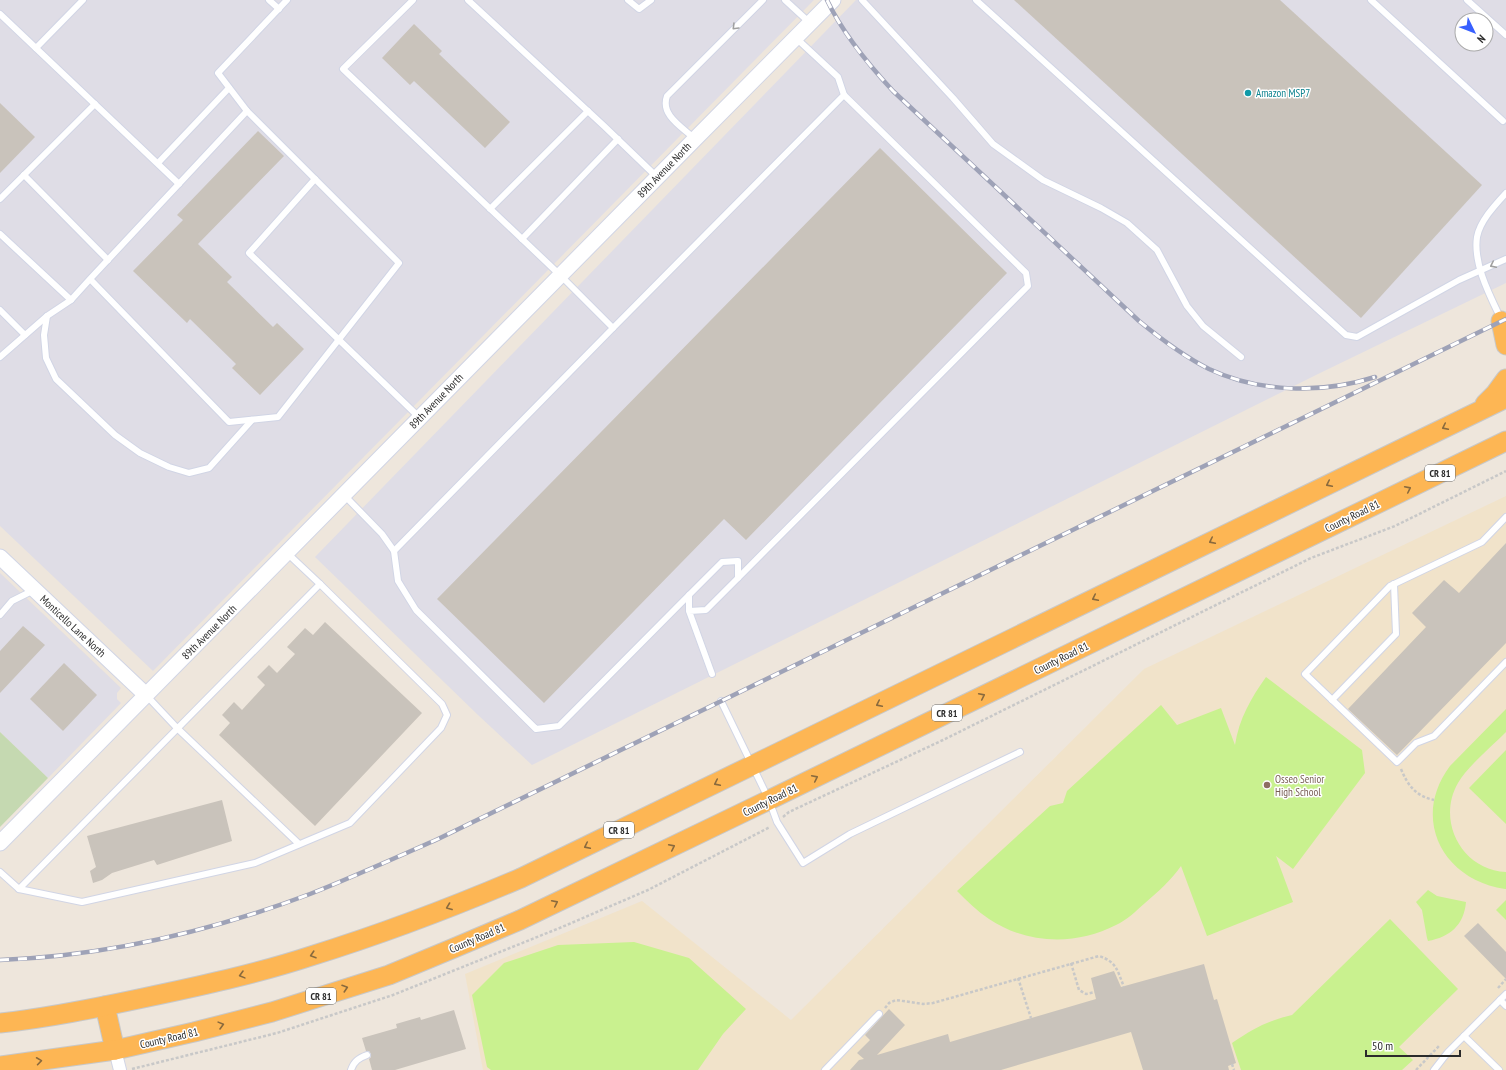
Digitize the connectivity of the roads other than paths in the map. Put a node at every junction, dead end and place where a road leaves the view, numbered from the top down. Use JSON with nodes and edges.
{"nodes":[{"id":1,"x":83,"y":0,"type":"edge"},
{"id":2,"x":269,"y":0,"type":"edge"},
{"id":3,"x":287,"y":0,"type":"edge"},
{"id":4,"x":413,"y":0,"type":"edge"},
{"id":5,"x":468,"y":0,"type":"edge"},
{"id":6,"x":628,"y":0,"type":"edge"},
{"id":7,"x":651,"y":0,"type":"edge"},
{"id":8,"x":763,"y":0,"type":"edge"},
{"id":9,"x":785,"y":0,"type":"edge"},
{"id":10,"x":833,"y":0,"type":"edge"},
{"id":11,"x":862,"y":0,"type":"edge"},
{"id":12,"x":976,"y":0,"type":"edge"},
{"id":13,"x":1372,"y":0,"type":"edge"},
{"id":14,"x":1467,"y":0,"type":"edge"},
{"id":15,"x":279,"y":9,"type":"junction"},
{"id":16,"x":0,"y":14,"type":"edge"},
{"id":17,"x":810,"y":23,"type":"junction"},
{"id":18,"x":1506,"y":35,"type":"edge"},
{"id":19,"x":796,"y":38,"type":"junction"},
{"id":20,"x":36,"y":48,"type":"junction"},
{"id":21,"x":229,"y":88,"type":"junction"},
{"id":22,"x":844,"y":95,"type":"junction"},
{"id":23,"x":95,"y":104,"type":"junction"},
{"id":24,"x":247,"y":111,"type":"junction"},
{"id":25,"x":588,"y":111,"type":"junction"},
{"id":26,"x":1503,"y":121,"type":"dead end"},
{"id":27,"x":618,"y":138,"type":"junction"},
{"id":28,"x":695,"y":139,"type":"junction"},
{"id":29,"x":158,"y":163,"type":"junction"},
{"id":30,"x":24,"y":175,"type":"junction"},
{"id":31,"x":658,"y":177,"type":"junction"},
{"id":32,"x":315,"y":179,"type":"junction"},
{"id":33,"x":179,"y":184,"type":"junction"},
{"id":34,"x":1506,"y":193,"type":"edge"},
{"id":35,"x":0,"y":199,"type":"edge"},
{"id":36,"x":490,"y":209,"type":"junction"},
{"id":37,"x":0,"y":234,"type":"edge"},
{"id":38,"x":522,"y":239,"type":"junction"},
{"id":39,"x":1506,"y":259,"type":"edge"},
{"id":40,"x":108,"y":260,"type":"junction"},
{"id":41,"x":1481,"y":272,"type":"junction"},
{"id":42,"x":560,"y":275,"type":"junction"},
{"id":43,"x":90,"y":279,"type":"junction"},
{"id":44,"x":70,"y":300,"type":"junction"},
{"id":45,"x":0,"y":310,"type":"edge"},
{"id":46,"x":47,"y":316,"type":"junction"},
{"id":47,"x":1504,"y":323,"type":"edge"},
{"id":48,"x":613,"y":328,"type":"junction"},
{"id":49,"x":25,"y":335,"type":"junction"},
{"id":50,"x":339,"y":340,"type":"junction"},
{"id":51,"x":1506,"y":345,"type":"edge"},
{"id":52,"x":0,"y":357,"type":"edge"},
{"id":53,"x":1241,"y":357,"type":"dead end"},
{"id":54,"x":1506,"y":379,"type":"edge"},
{"id":55,"x":1506,"y":398,"type":"edge"},
{"id":56,"x":1472,"y":414,"type":"junction"},
{"id":57,"x":420,"y":418,"type":"junction"},
{"id":58,"x":252,"y":420,"type":"junction"},
{"id":59,"x":1506,"y":441,"type":"edge"},
{"id":60,"x":344,"y":495,"type":"junction"},
{"id":61,"x":1506,"y":517,"type":"edge"},
{"id":62,"x":394,"y":551,"type":"junction"},
{"id":63,"x":287,"y":553,"type":"junction"},
{"id":64,"x":0,"y":557,"type":"edge"},
{"id":65,"x":738,"y":578,"type":"junction"},
{"id":66,"x":320,"y":584,"type":"junction"},
{"id":67,"x":1394,"y":584,"type":"junction"},
{"id":68,"x":34,"y":590,"type":"junction"},
{"id":69,"x":689,"y":595,"type":"junction"},
{"id":70,"x":689,"y":611,"type":"junction"},
{"id":71,"x":0,"y":615,"type":"edge"},
{"id":72,"x":1506,"y":662,"type":"edge"},
{"id":73,"x":712,"y":674,"type":"dead end"},
{"id":74,"x":146,"y":695,"type":"junction"},
{"id":75,"x":721,"y":700,"type":"dead end"},
{"id":76,"x":1332,"y":700,"type":"junction"},
{"id":77,"x":178,"y":728,"type":"junction"},
{"id":78,"x":1020,"y":752,"type":"dead end"},
{"id":79,"x":752,"y":766,"type":"junction"},
{"id":80,"x":768,"y":800,"type":"junction"},
{"id":81,"x":0,"y":844,"type":"edge"},
{"id":82,"x":299,"y":844,"type":"junction"},
{"id":83,"x":0,"y":872,"type":"edge"},
{"id":84,"x":19,"y":889,"type":"junction"},
{"id":85,"x":1506,"y":994,"type":"edge"},
{"id":86,"x":1500,"y":1000,"type":"junction"},
{"id":87,"x":105,"y":1006,"type":"junction"},
{"id":88,"x":1506,"y":1006,"type":"edge"},
{"id":89,"x":61,"y":1014,"type":"junction"},
{"id":90,"x":879,"y":1014,"type":"road end"},
{"id":91,"x":0,"y":1023,"type":"edge"},
{"id":92,"x":0,"y":1031,"type":"edge"},
{"id":93,"x":1464,"y":1036,"type":"junction"},
{"id":94,"x":114,"y":1050,"type":"junction"},
{"id":95,"x":367,"y":1055,"type":"dead end"},
{"id":96,"x":0,"y":1066,"type":"edge"},
{"id":97,"x":120,"y":1070,"type":"edge"},
{"id":98,"x":351,"y":1070,"type":"edge"},
{"id":99,"x":825,"y":1070,"type":"edge"},
{"id":100,"x":1434,"y":1070,"type":"edge"},
{"id":101,"x":1499,"y":1070,"type":"edge"}],
"edges":[{"from":1,"to":20,"type":"lane"},
{"from":2,"to":15,"type":"lane"},
{"from":3,"to":15,"type":"lane"},
{"from":4,"to":36,"type":"lane"},
{"from":5,"to":25,"type":"lane"},
{"from":6,"to":7,"type":"lane"},
{"from":8,"to":28,"type":"lane","one_way":true},
{"from":9,"to":17,"type":"lane"},
{"from":10,"to":17,"type":"street","name":"89th Avenue North"},
{"from":11,"to":53,"type":"lane"},
{"from":12,"to":41,"type":"lane"},
{"from":13,"to":26,"type":"lane"},
{"from":14,"to":18,"type":"lane"},
{"from":15,"to":21,"type":"lane"},
{"from":16,"to":20,"type":"lane"},
{"from":17,"to":19,"type":"street","name":"89th Avenue North"},
{"from":19,"to":22,"type":"lane"},
{"from":19,"to":28,"type":"street","name":"89th Avenue North"},
{"from":20,"to":23,"type":"lane"},
{"from":21,"to":24,"type":"lane"},
{"from":21,"to":29,"type":"lane"},
{"from":22,"to":48,"type":"lane"},
{"from":22,"to":65,"type":"lane"},
{"from":23,"to":29,"type":"lane"},
{"from":23,"to":30,"type":"lane"},
{"from":24,"to":32,"type":"lane"},
{"from":24,"to":33,"type":"lane"},
{"from":25,"to":27,"type":"lane"},
{"from":25,"to":36,"type":"lane"},
{"from":27,"to":31,"type":"lane"},
{"from":27,"to":38,"type":"lane"},
{"from":28,"to":31,"type":"street","name":"89th Avenue North"},
{"from":29,"to":33,"type":"lane"},
{"from":30,"to":35,"type":"lane"},
{"from":30,"to":40,"type":"lane"},
{"from":31,"to":42,"type":"street","name":"89th Avenue North"},
{"from":32,"to":50,"type":"lane"},
{"from":32,"to":50,"type":"lane"},
{"from":33,"to":40,"type":"lane"},
{"from":34,"to":41,"type":"lane"},
{"from":36,"to":38,"type":"lane"},
{"from":37,"to":44,"type":"lane"},
{"from":38,"to":42,"type":"lane"},
{"from":39,"to":41,"type":"lane","one_way":true},
{"from":40,"to":43,"type":"lane"},
{"from":41,"to":47,"type":"lane"},
{"from":42,"to":48,"type":"lane"},
{"from":42,"to":57,"type":"street","name":"89th Avenue North"},
{"from":43,"to":44,"type":"lane"},
{"from":43,"to":58,"type":"lane"},
{"from":44,"to":46,"type":"lane"},
{"from":45,"to":49,"type":"lane"},
{"from":46,"to":49,"type":"lane"},
{"from":46,"to":58,"type":"lane"},
{"from":47,"to":51,"type":"highway"},
{"from":48,"to":62,"type":"lane"},
{"from":49,"to":52,"type":"lane"},
{"from":50,"to":57,"type":"lane"},
{"from":50,"to":58,"type":"lane"},
{"from":54,"to":56,"type":"highway"},
{"from":55,"to":56,"type":"highway","number":"CR 81"},
{"from":56,"to":79,"type":"highway","number":"CR 81","one_way":true},
{"from":57,"to":60,"type":"street","name":"89th Avenue North"},
{"from":80,"to":59,"type":"highway","name":"County Road 81","number":"CR 81","one_way":true},
{"from":60,"to":62,"type":"lane"},
{"from":60,"to":63,"type":"street","name":"89th Avenue North"},
{"from":61,"to":67,"type":"lane"},
{"from":62,"to":69,"type":"lane"},
{"from":63,"to":66,"type":"lane"},
{"from":63,"to":74,"type":"street","name":"89th Avenue North"},
{"from":64,"to":68,"type":"street","name":"Monticello Lane North"},
{"from":65,"to":69,"type":"lane"},
{"from":65,"to":70,"type":"lane"},
{"from":66,"to":77,"type":"lane"},
{"from":66,"to":82,"type":"lane"},
{"from":67,"to":76,"type":"lane"},
{"from":67,"to":76,"type":"lane"},
{"from":68,"to":71,"type":"lane"},
{"from":68,"to":74,"type":"street","name":"Monticello Lane North"},
{"from":69,"to":70,"type":"lane"},
{"from":70,"to":73,"type":"lane"},
{"from":72,"to":76,"type":"lane"},
{"from":74,"to":77,"type":"lane"},
{"from":74,"to":81,"type":"street","name":"89th Avenue North"},
{"from":75,"to":79,"type":"lane"},
{"from":77,"to":82,"type":"lane"},
{"from":77,"to":84,"type":"lane"},
{"from":78,"to":80,"type":"lane"},
{"from":79,"to":80,"type":"lane"},
{"from":79,"to":87,"type":"highway","number":"CR 81","one_way":true},
{"from":94,"to":80,"type":"highway","name":"County Road 81","number":"CR 81","one_way":true},
{"from":82,"to":84,"type":"lane"},
{"from":83,"to":84,"type":"lane"},
{"from":85,"to":86,"type":"lane"},
{"from":86,"to":88,"type":"lane"},
{"from":86,"to":93,"type":"lane"},
{"from":87,"to":89,"type":"highway","number":"CR 81"},
{"from":87,"to":94,"type":"highway"},
{"from":89,"to":91,"type":"highway","number":"CR 81"},
{"from":89,"to":92,"type":"highway"},
{"from":90,"to":99,"type":"lane"},
{"from":93,"to":100,"type":"lane"},
{"from":93,"to":101,"type":"lane"},
{"from":96,"to":94,"type":"highway","name":"County Road 81","number":"CR 81","one_way":true},
{"from":94,"to":97,"type":"street"},
{"from":95,"to":98,"type":"lane"}]}
